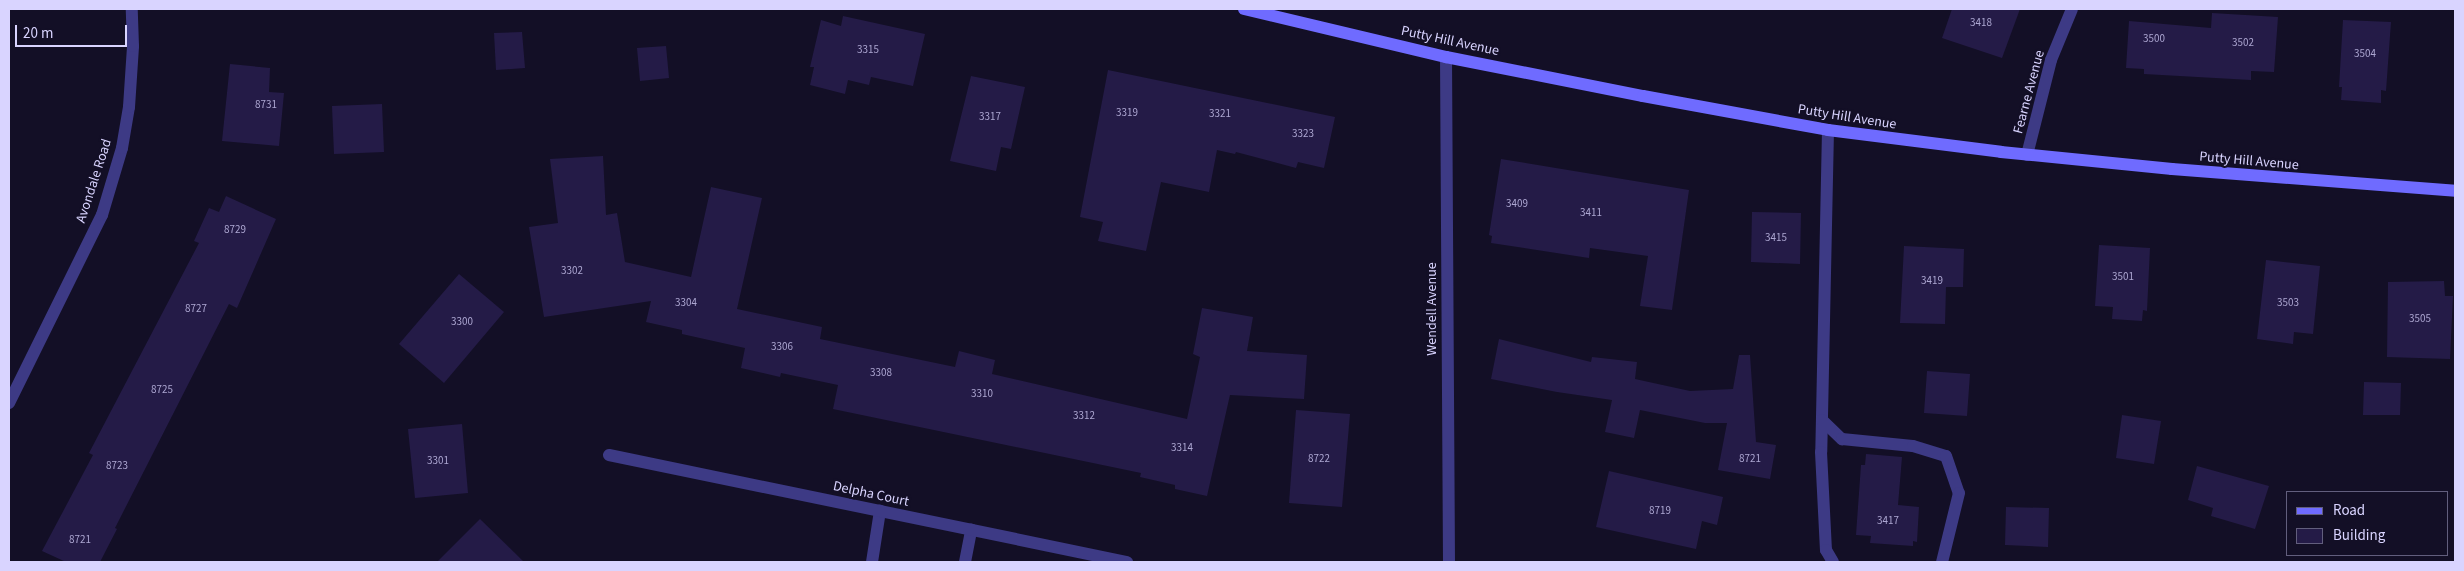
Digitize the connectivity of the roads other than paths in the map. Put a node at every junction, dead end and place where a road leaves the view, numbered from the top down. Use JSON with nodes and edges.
{"nodes":[{"id":1,"x":132,"y":9,"type":"edge"},
{"id":2,"x":1244,"y":9,"type":"edge"},
{"id":3,"x":2072,"y":9,"type":"edge"},
{"id":4,"x":1446,"y":56,"type":"junction"},
{"id":5,"x":1828,"y":130,"type":"junction"},
{"id":6,"x":2027,"y":155,"type":"junction"},
{"id":7,"x":2455,"y":191,"type":"edge"},
{"id":8,"x":9,"y":403,"type":"edge"},
{"id":9,"x":1822,"y":420,"type":"junction"},
{"id":10,"x":609,"y":455,"type":"dead end"},
{"id":11,"x":880,"y":511,"type":"junction"},
{"id":12,"x":971,"y":530,"type":"junction"},
{"id":13,"x":872,"y":562,"type":"edge"},
{"id":14,"x":965,"y":562,"type":"edge"},
{"id":15,"x":1127,"y":562,"type":"edge"},
{"id":16,"x":1449,"y":562,"type":"edge"},
{"id":17,"x":1833,"y":562,"type":"edge"},
{"id":18,"x":1942,"y":562,"type":"edge"}],
"edges":[{"from":1,"to":8,"type":"street","name":"Avondale Road"},
{"from":2,"to":4,"type":"main road","name":"Putty Hill Avenue"},
{"from":3,"to":6,"type":"street","name":"Fearne Avenue"},
{"from":4,"to":5,"type":"main road","name":"Putty Hill Avenue"},
{"from":4,"to":16,"type":"street","name":"Wendell Avenue"},
{"from":5,"to":6,"type":"main road","name":"Putty Hill Avenue"},
{"from":5,"to":9,"type":"street"},
{"from":6,"to":7,"type":"main road","name":"Putty Hill Avenue"},
{"from":9,"to":17,"type":"street"},
{"from":9,"to":18,"type":"street"},
{"from":10,"to":11,"type":"street","name":"Delpha Court"},
{"from":11,"to":12,"type":"street","name":"Delpha Court"},
{"from":11,"to":13,"type":"street"},
{"from":12,"to":14,"type":"street"},
{"from":12,"to":15,"type":"street","name":"Delpha Court"}]}
